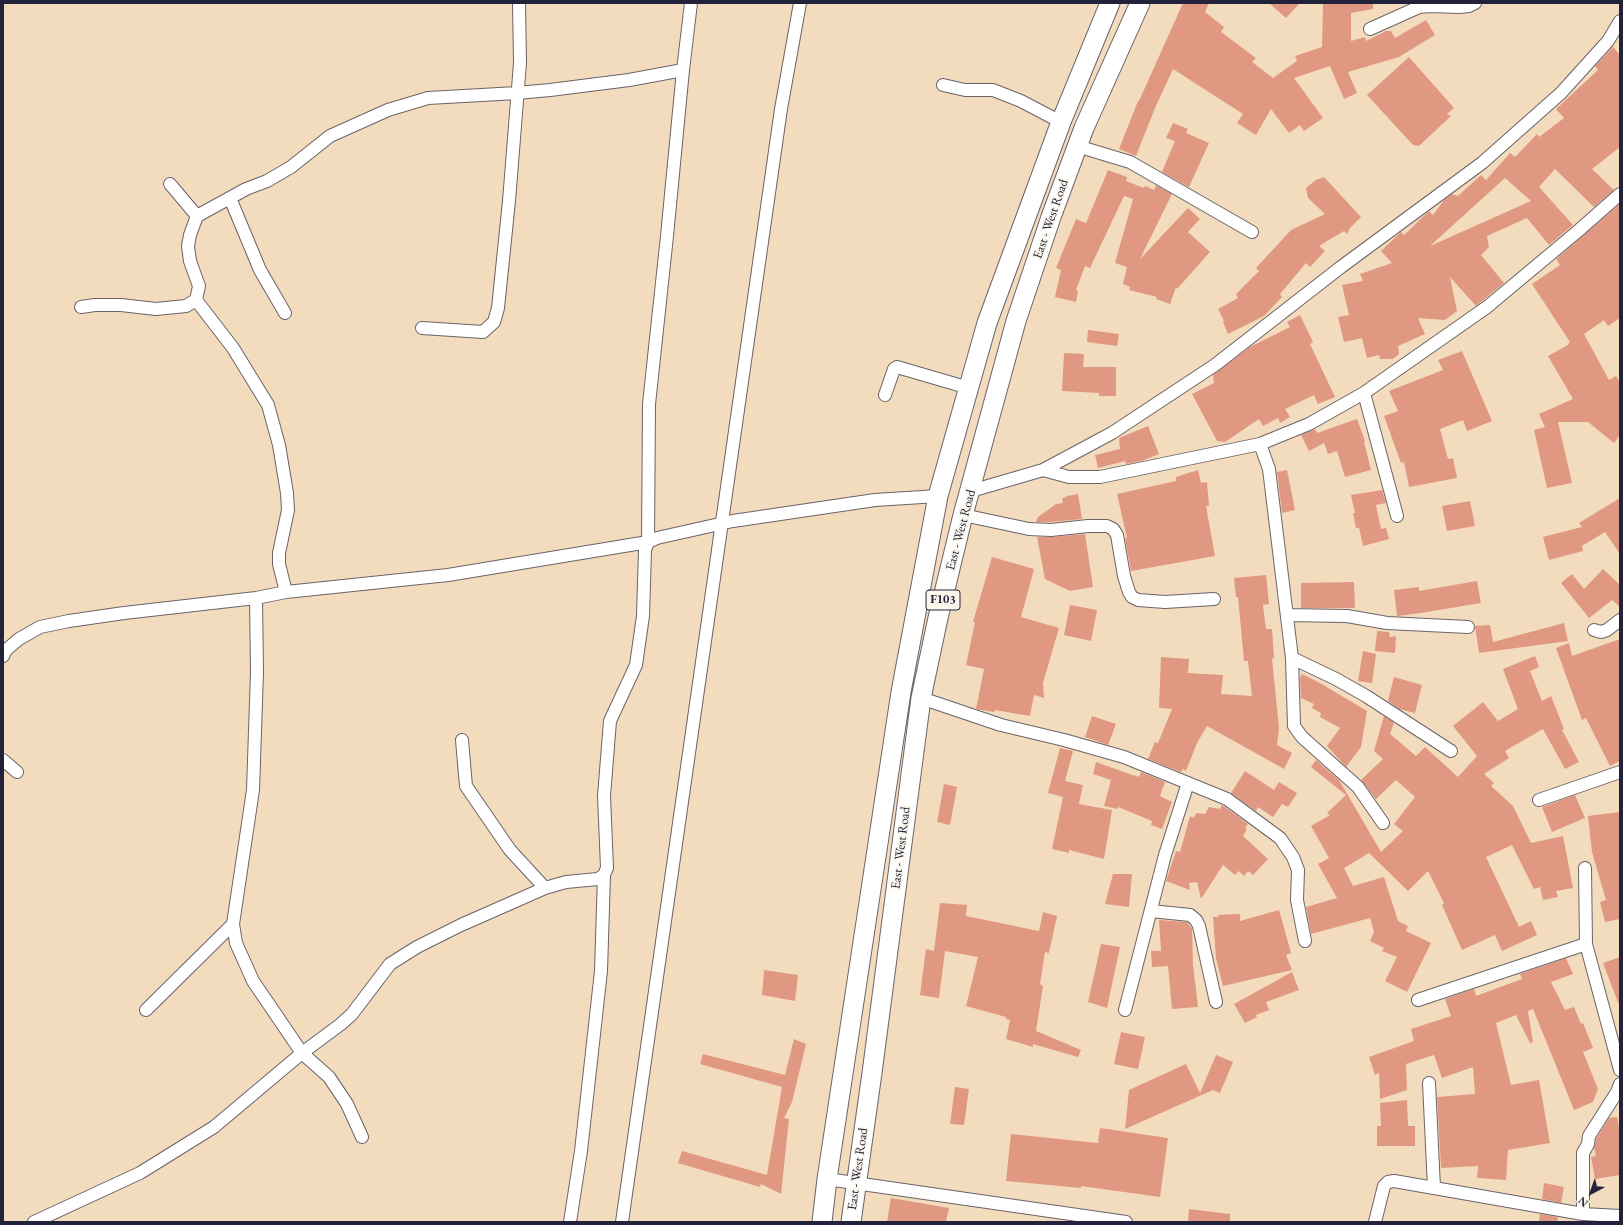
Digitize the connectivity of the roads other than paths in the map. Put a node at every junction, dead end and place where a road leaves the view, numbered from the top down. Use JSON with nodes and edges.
{"nodes":[{"id":1,"x":519,"y":3,"type":"edge"},
{"id":2,"x":691,"y":3,"type":"edge"},
{"id":3,"x":800,"y":3,"type":"edge"},
{"id":4,"x":1110,"y":3,"type":"edge"},
{"id":5,"x":1140,"y":3,"type":"edge"},
{"id":6,"x":1475,"y":3,"type":"edge"},
{"id":7,"x":1620,"y":21,"type":"edge"},
{"id":8,"x":1370,"y":29,"type":"dead end"},
{"id":9,"x":683,"y":70,"type":"junction"},
{"id":10,"x":942,"y":85,"type":"dead end"},
{"id":11,"x":517,"y":93,"type":"junction"},
{"id":12,"x":1061,"y":122,"type":"junction"},
{"id":13,"x":1077,"y":146,"type":"junction"},
{"id":14,"x":170,"y":184,"type":"dead end"},
{"id":15,"x":1620,"y":194,"type":"edge"},
{"id":16,"x":230,"y":198,"type":"junction"},
{"id":17,"x":197,"y":216,"type":"junction"},
{"id":18,"x":1252,"y":232,"type":"dead end"},
{"id":19,"x":196,"y":300,"type":"junction"},
{"id":20,"x":81,"y":307,"type":"dead end"},
{"id":21,"x":285,"y":313,"type":"dead end"},
{"id":22,"x":422,"y":328,"type":"dead end"},
{"id":23,"x":969,"y":388,"type":"junction"},
{"id":24,"x":1364,"y":394,"type":"junction"},
{"id":25,"x":886,"y":395,"type":"dead end"},
{"id":26,"x":1260,"y":444,"type":"junction"},
{"id":27,"x":1043,"y":470,"type":"junction"},
{"id":28,"x":970,"y":491,"type":"junction"},
{"id":29,"x":938,"y":496,"type":"junction"},
{"id":30,"x":963,"y":515,"type":"junction"},
{"id":31,"x":1398,"y":516,"type":"dead end"},
{"id":32,"x":721,"y":524,"type":"junction"},
{"id":33,"x":648,"y":542,"type":"junction"},
{"id":34,"x":286,"y":592,"type":"junction"},
{"id":35,"x":256,"y":598,"type":"junction"},
{"id":36,"x":1214,"y":599,"type":"dead end"},
{"id":37,"x":1287,"y":615,"type":"junction"},
{"id":38,"x":1620,"y":620,"type":"edge"},
{"id":39,"x":1468,"y":627,"type":"dead end"},
{"id":40,"x":1594,"y":630,"type":"dead end"},
{"id":41,"x":3,"y":656,"type":"edge"},
{"id":42,"x":1292,"y":658,"type":"junction"},
{"id":43,"x":921,"y":698,"type":"junction"},
{"id":44,"x":462,"y":740,"type":"dead end"},
{"id":45,"x":1451,"y":752,"type":"dead end"},
{"id":46,"x":3,"y":760,"type":"edge"},
{"id":47,"x":17,"y":772,"type":"dead end"},
{"id":48,"x":1620,"y":772,"type":"edge"},
{"id":49,"x":1188,"y":783,"type":"junction"},
{"id":50,"x":1539,"y":800,"type":"dead end"},
{"id":51,"x":1383,"y":823,"type":"dead end"},
{"id":52,"x":1585,"y":868,"type":"dead end"},
{"id":53,"x":604,"y":875,"type":"junction"},
{"id":54,"x":545,"y":888,"type":"junction"},
{"id":55,"x":1151,"y":911,"type":"junction"},
{"id":56,"x":233,"y":924,"type":"junction"},
{"id":57,"x":1305,"y":942,"type":"dead end"},
{"id":58,"x":1586,"y":944,"type":"junction"},
{"id":59,"x":1418,"y":1000,"type":"dead end"},
{"id":60,"x":1216,"y":1002,"type":"dead end"},
{"id":61,"x":146,"y":1010,"type":"dead end"},
{"id":62,"x":1125,"y":1010,"type":"dead end"},
{"id":63,"x":302,"y":1053,"type":"junction"},
{"id":64,"x":1620,"y":1070,"type":"edge"},
{"id":65,"x":1429,"y":1083,"type":"dead end"},
{"id":66,"x":1620,"y":1084,"type":"edge"},
{"id":67,"x":362,"y":1138,"type":"dead end"},
{"id":68,"x":827,"y":1179,"type":"junction"},
{"id":69,"x":857,"y":1183,"type":"junction"},
{"id":70,"x":1434,"y":1188,"type":"junction"},
{"id":71,"x":1583,"y":1214,"type":"junction"},
{"id":72,"x":1620,"y":1216,"type":"edge"},
{"id":73,"x":34,"y":1222,"type":"edge"},
{"id":74,"x":570,"y":1222,"type":"edge"},
{"id":75,"x":622,"y":1222,"type":"edge"},
{"id":76,"x":822,"y":1222,"type":"edge"},
{"id":77,"x":851,"y":1222,"type":"edge"},
{"id":78,"x":1126,"y":1222,"type":"edge"},
{"id":79,"x":1374,"y":1222,"type":"edge"}],
"edges":[{"from":1,"to":11,"type":"street"},
{"from":2,"to":9,"type":"street"},
{"from":3,"to":32,"type":"street"},
{"from":4,"to":12,"type":"main road","name":"East - West Road","number":"F103"},
{"from":5,"to":13,"type":"main road","name":"East - West Road","number":"F103"},
{"from":6,"to":8,"type":"street"},
{"from":7,"to":27,"type":"street"},
{"from":9,"to":11,"type":"street"},
{"from":9,"to":33,"type":"street"},
{"from":10,"to":12,"type":"street"},
{"from":11,"to":16,"type":"street"},
{"from":11,"to":22,"type":"street"},
{"from":12,"to":23,"type":"main road","name":"East - West Road","number":"F103"},
{"from":13,"to":18,"type":"street"},
{"from":13,"to":28,"type":"main road","name":"East - West Road","number":"F103"},
{"from":14,"to":17,"type":"street"},
{"from":15,"to":24,"type":"street"},
{"from":16,"to":17,"type":"street"},
{"from":16,"to":21,"type":"street"},
{"from":17,"to":19,"type":"street"},
{"from":19,"to":20,"type":"street"},
{"from":19,"to":34,"type":"street"},
{"from":23,"to":25,"type":"street"},
{"from":23,"to":29,"type":"main road","name":"East - West Road","number":"F103"},
{"from":24,"to":26,"type":"street"},
{"from":24,"to":31,"type":"street"},
{"from":26,"to":27,"type":"street"},
{"from":26,"to":37,"type":"street"},
{"from":27,"to":28,"type":"street"},
{"from":28,"to":30,"type":"main road","name":"East - West Road","number":"F103"},
{"from":29,"to":32,"type":"street"},
{"from":29,"to":68,"type":"main road","name":"East - West Road","number":"F103"},
{"from":30,"to":36,"type":"street"},
{"from":30,"to":43,"type":"main road","name":"East - West Road","number":"F103"},
{"from":32,"to":33,"type":"street"},
{"from":32,"to":75,"type":"street"},
{"from":33,"to":34,"type":"street"},
{"from":33,"to":53,"type":"street"},
{"from":34,"to":35,"type":"street"},
{"from":35,"to":41,"type":"street"},
{"from":35,"to":56,"type":"street"},
{"from":37,"to":39,"type":"street"},
{"from":37,"to":42,"type":"street"},
{"from":38,"to":40,"type":"street"},
{"from":42,"to":45,"type":"street"},
{"from":42,"to":51,"type":"street"},
{"from":43,"to":49,"type":"street"},
{"from":43,"to":69,"type":"main road","name":"East - West Road","number":"F103"},
{"from":44,"to":54,"type":"street"},
{"from":46,"to":47,"type":"street"},
{"from":48,"to":50,"type":"street"},
{"from":49,"to":55,"type":"street"},
{"from":49,"to":57,"type":"street"},
{"from":52,"to":58,"type":"street"},
{"from":53,"to":54,"type":"street"},
{"from":53,"to":74,"type":"street"},
{"from":54,"to":63,"type":"street"},
{"from":55,"to":60,"type":"street"},
{"from":55,"to":62,"type":"street"},
{"from":56,"to":61,"type":"street"},
{"from":56,"to":63,"type":"street"},
{"from":58,"to":59,"type":"street"},
{"from":58,"to":64,"type":"street"},
{"from":63,"to":67,"type":"street"},
{"from":63,"to":73,"type":"street"},
{"from":65,"to":70,"type":"street"},
{"from":66,"to":71,"type":"street"},
{"from":68,"to":69,"type":"street"},
{"from":68,"to":76,"type":"main road","name":"East - West Road","number":"F103"},
{"from":69,"to":77,"type":"main road","name":"East - West Road","number":"F103"},
{"from":69,"to":78,"type":"street"},
{"from":70,"to":71,"type":"street"},
{"from":70,"to":79,"type":"street"},
{"from":71,"to":72,"type":"street"}]}
